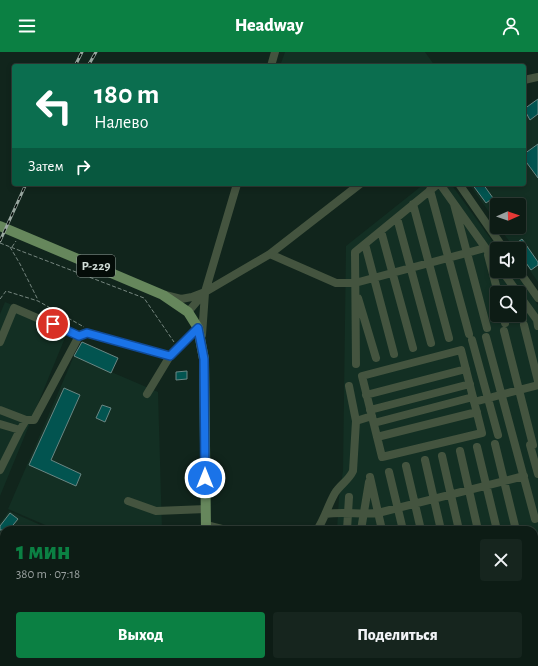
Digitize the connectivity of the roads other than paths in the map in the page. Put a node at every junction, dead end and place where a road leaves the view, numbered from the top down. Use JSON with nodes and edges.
{"nodes":[{"id":1,"x":275,"y":52,"type":"edge"},
{"id":2,"x":272,"y":64,"type":"edge"},
{"id":3,"x":538,"y":78,"type":"edge"},
{"id":4,"x":526,"y":80,"type":"edge"},
{"id":5,"x":236,"y":186,"type":"edge"},
{"id":6,"x":357,"y":186,"type":"edge"},
{"id":7,"x":436,"y":186,"type":"edge"},
{"id":8,"x":440,"y":186,"type":"edge"},
{"id":9,"x":460,"y":186,"type":"edge"},
{"id":10,"x":430,"y":190,"type":"junction"},
{"id":11,"x":413,"y":204,"type":"junction"},
{"id":12,"x":454,"y":204,"type":"junction"},
{"id":13,"x":397,"y":218,"type":"junction"},
{"id":14,"x":0,"y":226,"type":"edge"},
{"id":15,"x":381,"y":231,"type":"junction"},
{"id":16,"x":499,"y":242,"type":"edge"},
{"id":17,"x":365,"y":244,"type":"junction"},
{"id":18,"x":486,"y":248,"type":"junction"},
{"id":19,"x":467,"y":253,"type":"junction"},
{"id":20,"x":270,"y":254,"type":"junction"},
{"id":21,"x":490,"y":254,"type":"edge"},
{"id":22,"x":448,"y":258,"type":"junction"},
{"id":23,"x":429,"y":263,"type":"junction"},
{"id":24,"x":410,"y":268,"type":"junction"},
{"id":25,"x":392,"y":273,"type":"junction"},
{"id":26,"x":374,"y":278,"type":"junction"},
{"id":27,"x":524,"y":278,"type":"edge"},
{"id":28,"x":355,"y":285,"type":"junction"},
{"id":29,"x":496,"y":286,"type":"edge"},
{"id":30,"x":205,"y":292,"type":"junction"},
{"id":31,"x":163,"y":295,"type":"junction"},
{"id":32,"x":538,"y":298,"type":"edge"},
{"id":33,"x":526,"y":305,"type":"edge"},
{"id":34,"x":188,"y":312,"type":"junction"},
{"id":35,"x":524,"y":322,"type":"edge"},
{"id":36,"x":504,"y":323,"type":"edge"},
{"id":37,"x":538,"y":326,"type":"edge"},
{"id":38,"x":198,"y":328,"type":"junction"},
{"id":39,"x":487,"y":328,"type":"dead end"},
{"id":40,"x":83,"y":334,"type":"junction"},
{"id":41,"x":486,"y":337,"type":"dead end"},
{"id":42,"x":449,"y":338,"type":"dead end"},
{"id":43,"x":0,"y":342,"type":"edge"},
{"id":44,"x":201,"y":342,"type":"junction"},
{"id":45,"x":431,"y":343,"type":"dead end"},
{"id":46,"x":413,"y":348,"type":"dead end"},
{"id":47,"x":394,"y":354,"type":"dead end"},
{"id":48,"x":170,"y":356,"type":"junction"},
{"id":49,"x":376,"y":358,"type":"dead end"},
{"id":50,"x":356,"y":364,"type":"dead end"},
{"id":51,"x":466,"y":369,"type":"junction"},
{"id":52,"x":538,"y":381,"type":"edge"},
{"id":53,"x":470,"y":384,"type":"junction"},
{"id":54,"x":538,"y":385,"type":"edge"},
{"id":55,"x":349,"y":386,"type":"dead end"},
{"id":56,"x":520,"y":390,"type":"junction"},
{"id":57,"x":147,"y":394,"type":"dead end"},
{"id":58,"x":502,"y":394,"type":"junction"},
{"id":59,"x":366,"y":395,"type":"junction"},
{"id":60,"x":488,"y":398,"type":"junction"},
{"id":61,"x":474,"y":400,"type":"junction"},
{"id":62,"x":0,"y":410,"type":"edge"},
{"id":63,"x":477,"y":412,"type":"junction"},
{"id":64,"x":372,"y":416,"type":"junction"},
{"id":65,"x":26,"y":420,"type":"junction"},
{"id":66,"x":356,"y":421,"type":"junction"},
{"id":67,"x":0,"y":424,"type":"edge"},
{"id":68,"x":20,"y":430,"type":"junction"},
{"id":69,"x":498,"y":435,"type":"dead end"},
{"id":70,"x":377,"y":437,"type":"junction"},
{"id":71,"x":495,"y":444,"type":"dead end"},
{"id":72,"x":477,"y":447,"type":"dead end"},
{"id":73,"x":460,"y":451,"type":"dead end"},
{"id":74,"x":442,"y":456,"type":"dead end"},
{"id":75,"x":425,"y":460,"type":"dead end"},
{"id":76,"x":406,"y":466,"type":"dead end"},
{"id":77,"x":0,"y":470,"type":"edge"},
{"id":78,"x":389,"y":472,"type":"dead end"},
{"id":79,"x":538,"y":474,"type":"edge"},
{"id":80,"x":524,"y":476,"type":"junction"},
{"id":81,"x":504,"y":482,"type":"junction"},
{"id":82,"x":487,"y":486,"type":"junction"},
{"id":83,"x":469,"y":490,"type":"junction"},
{"id":84,"x":451,"y":495,"type":"junction"},
{"id":85,"x":349,"y":497,"type":"dead end"},
{"id":86,"x":434,"y":500,"type":"junction"},
{"id":87,"x":128,"y":501,"type":"dead end"},
{"id":88,"x":415,"y":504,"type":"junction"},
{"id":89,"x":398,"y":508,"type":"junction"},
{"id":90,"x":206,"y":509,"type":"junction"},
{"id":91,"x":326,"y":514,"type":"junction"},
{"id":92,"x":378,"y":514,"type":"junction"},
{"id":93,"x":348,"y":515,"type":"junction"},
{"id":94,"x":364,"y":515,"type":"junction"},
{"id":95,"x":535,"y":519,"type":"dead end"},
{"id":96,"x":206,"y":526,"type":"edge"},
{"id":97,"x":319,"y":526,"type":"edge"},
{"id":98,"x":347,"y":526,"type":"edge"},
{"id":99,"x":362,"y":526,"type":"edge"},
{"id":100,"x":381,"y":526,"type":"edge"},
{"id":101,"x":402,"y":526,"type":"edge"},
{"id":102,"x":420,"y":526,"type":"edge"},
{"id":103,"x":439,"y":526,"type":"edge"},
{"id":104,"x":458,"y":526,"type":"edge"},
{"id":105,"x":477,"y":526,"type":"edge"},
{"id":106,"x":496,"y":526,"type":"edge"},
{"id":107,"x":515,"y":526,"type":"edge"}],
"edges":[{"from":1,"to":2,"type":"street"},
{"from":3,"to":4,"type":"street"},
{"from":5,"to":30,"type":"street"},
{"from":6,"to":20,"type":"street"},
{"from":7,"to":10,"type":"street"},
{"from":8,"to":12,"type":"street"},
{"from":9,"to":16,"type":"street"},
{"from":10,"to":11,"type":"street"},
{"from":10,"to":22,"type":"street"},
{"from":11,"to":13,"type":"street"},
{"from":11,"to":23,"type":"street"},
{"from":12,"to":18,"type":"street"},
{"from":12,"to":19,"type":"street"},
{"from":13,"to":15,"type":"street"},
{"from":13,"to":24,"type":"street"},
{"from":14,"to":31,"type":"main road","number":"Р-229"},
{"from":15,"to":17,"type":"street"},
{"from":15,"to":25,"type":"street"},
{"from":17,"to":26,"type":"street"},
{"from":17,"to":28,"type":"street"},
{"from":18,"to":19,"type":"street"},
{"from":18,"to":21,"type":"street"},
{"from":18,"to":29,"type":"street"},
{"from":19,"to":22,"type":"street"},
{"from":19,"to":39,"type":"street"},
{"from":20,"to":28,"type":"street"},
{"from":20,"to":30,"type":"street"},
{"from":22,"to":23,"type":"street"},
{"from":22,"to":60,"type":"street"},
{"from":23,"to":24,"type":"street"},
{"from":23,"to":42,"type":"street"},
{"from":24,"to":25,"type":"street"},
{"from":24,"to":45,"type":"street"},
{"from":25,"to":26,"type":"street"},
{"from":25,"to":46,"type":"street"},
{"from":26,"to":28,"type":"street"},
{"from":26,"to":47,"type":"street"},
{"from":27,"to":32,"type":"street"},
{"from":28,"to":49,"type":"street"},
{"from":28,"to":50,"type":"street"},
{"from":30,"to":31,"type":"street"},
{"from":30,"to":34,"type":"street"},
{"from":30,"to":44,"type":"street"},
{"from":31,"to":34,"type":"main road","number":"Р-229"},
{"from":33,"to":37,"type":"street"},
{"from":34,"to":38,"type":"main road","number":"Р-229"},
{"from":35,"to":52,"type":"street"},
{"from":36,"to":56,"type":"street"},
{"from":38,"to":44,"type":"main road","number":"Р-229"},
{"from":38,"to":48,"type":"street"},
{"from":40,"to":43,"type":"street"},
{"from":40,"to":48,"type":"street"},
{"from":40,"to":65,"type":"street"},
{"from":41,"to":58,"type":"street"},
{"from":44,"to":90,"type":"main road","number":"Р-229"},
{"from":48,"to":57,"type":"street"},
{"from":51,"to":53,"type":"street"},
{"from":51,"to":59,"type":"street"},
{"from":51,"to":59,"type":"street"},
{"from":53,"to":61,"type":"street"},
{"from":53,"to":64,"type":"street"},
{"from":54,"to":56,"type":"street"},
{"from":55,"to":66,"type":"street"},
{"from":56,"to":58,"type":"street"},
{"from":56,"to":79,"type":"street"},
{"from":58,"to":60,"type":"street"},
{"from":58,"to":80,"type":"street"},
{"from":59,"to":64,"type":"street"},
{"from":60,"to":61,"type":"street"},
{"from":60,"to":69,"type":"street"},
{"from":61,"to":63,"type":"street"},
{"from":61,"to":64,"type":"street"},
{"from":62,"to":65,"type":"street"},
{"from":63,"to":70,"type":"street"},
{"from":63,"to":70,"type":"street"},
{"from":64,"to":66,"type":"street"},
{"from":64,"to":70,"type":"street"},
{"from":65,"to":68,"type":"street"},
{"from":66,"to":91,"type":"street"},
{"from":67,"to":68,"type":"street"},
{"from":68,"to":77,"type":"street"},
{"from":71,"to":81,"type":"street"},
{"from":72,"to":82,"type":"street"},
{"from":73,"to":83,"type":"street"},
{"from":74,"to":84,"type":"street"},
{"from":75,"to":86,"type":"street"},
{"from":76,"to":88,"type":"street"},
{"from":78,"to":89,"type":"street"},
{"from":80,"to":81,"type":"street"},
{"from":80,"to":95,"type":"street"},
{"from":81,"to":82,"type":"street"},
{"from":81,"to":107,"type":"street"},
{"from":82,"to":83,"type":"street"},
{"from":82,"to":106,"type":"street"},
{"from":83,"to":84,"type":"street"},
{"from":83,"to":105,"type":"street"},
{"from":84,"to":86,"type":"street"},
{"from":84,"to":104,"type":"street"},
{"from":85,"to":93,"type":"street"},
{"from":86,"to":88,"type":"street"},
{"from":86,"to":103,"type":"street"},
{"from":87,"to":90,"type":"street"},
{"from":88,"to":89,"type":"street"},
{"from":88,"to":102,"type":"street"},
{"from":89,"to":92,"type":"street"},
{"from":89,"to":101,"type":"street"},
{"from":90,"to":96,"type":"main road","number":"Р-229"},
{"from":91,"to":93,"type":"street"},
{"from":91,"to":97,"type":"street"},
{"from":92,"to":94,"type":"street"},
{"from":92,"to":94,"type":"street"},
{"from":92,"to":100,"type":"street"},
{"from":93,"to":94,"type":"street"},
{"from":93,"to":98,"type":"street"},
{"from":94,"to":99,"type":"street"}]}
